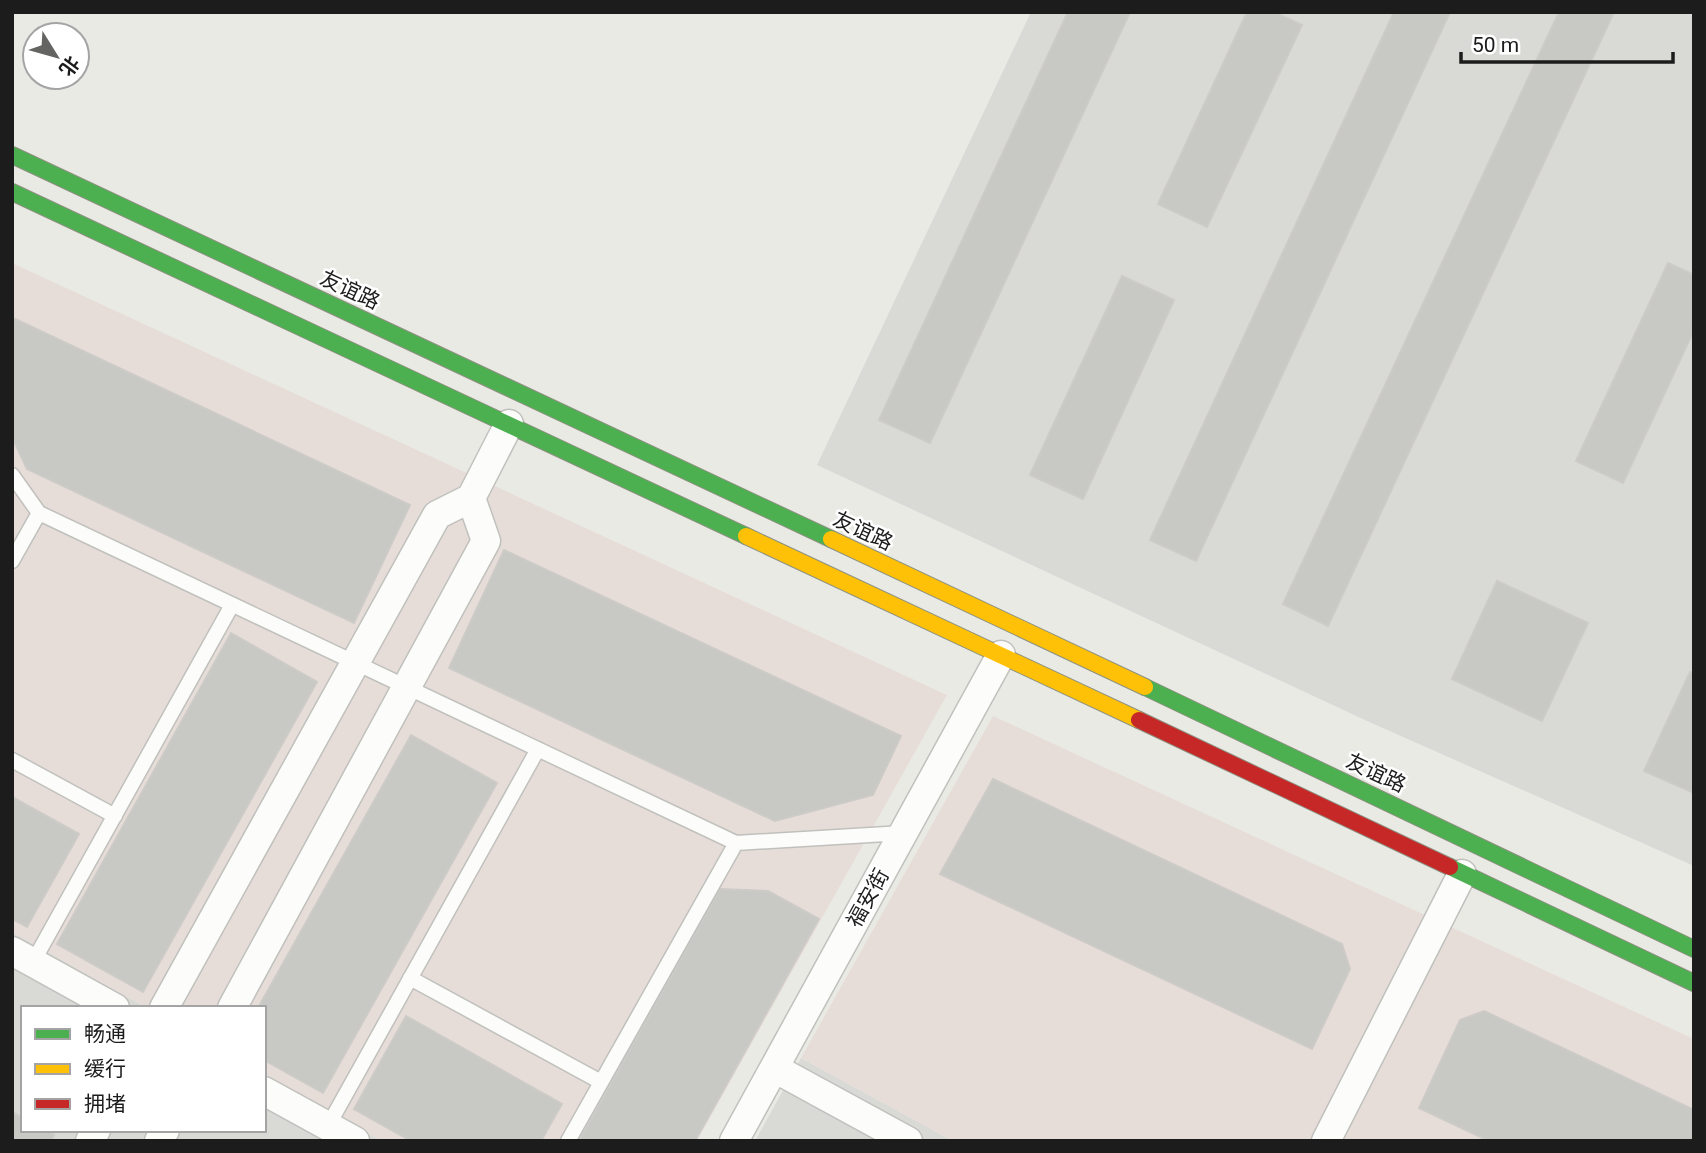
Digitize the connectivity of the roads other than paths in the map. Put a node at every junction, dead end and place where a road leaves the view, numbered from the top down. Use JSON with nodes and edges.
{"nodes":[{"id":1,"x":12,"y":155,"type":"edge"},
{"id":2,"x":12,"y":192,"type":"edge"},
{"id":3,"x":509,"y":424,"type":"junction"},
{"id":4,"x":12,"y":475,"type":"edge"},
{"id":5,"x":471,"y":498,"type":"junction"},
{"id":6,"x":39,"y":513,"type":"junction"},
{"id":7,"x":12,"y":561,"type":"edge"},
{"id":8,"x":232,"y":605,"type":"junction"},
{"id":9,"x":1001,"y":655,"type":"junction"},
{"id":10,"x":538,"y":749,"type":"junction"},
{"id":11,"x":12,"y":760,"type":"edge"},
{"id":12,"x":115,"y":816,"type":"junction"},
{"id":13,"x":903,"y":833,"type":"junction"},
{"id":14,"x":736,"y":843,"type":"junction"},
{"id":15,"x":1462,"y":874,"type":"junction"},
{"id":16,"x":1694,"y":949,"type":"edge"},
{"id":17,"x":23,"y":956,"type":"edge"},
{"id":18,"x":410,"y":978,"type":"junction"},
{"id":19,"x":1694,"y":983,"type":"edge"},
{"id":20,"x":111,"y":1006,"type":"edge"},
{"id":21,"x":165,"y":1006,"type":"edge"},
{"id":22,"x":233,"y":1006,"type":"edge"},
{"id":23,"x":774,"y":1068,"type":"junction"},
{"id":24,"x":601,"y":1082,"type":"junction"},
{"id":25,"x":266,"y":1091,"type":"edge"},
{"id":26,"x":328,"y":1126,"type":"junction"},
{"id":27,"x":355,"y":1141,"type":"edge"},
{"id":28,"x":568,"y":1141,"type":"edge"},
{"id":29,"x":734,"y":1141,"type":"edge"},
{"id":30,"x":908,"y":1141,"type":"edge"},
{"id":31,"x":1326,"y":1141,"type":"edge"}],
"edges":[{"from":1,"to":16,"type":"main road","name":"友谊路"},
{"from":2,"to":3,"type":"main road"},
{"from":3,"to":5,"type":"street"},
{"from":3,"to":9,"type":"main road"},
{"from":4,"to":6,"type":"lane"},
{"from":5,"to":21,"type":"street"},
{"from":5,"to":22,"type":"street"},
{"from":6,"to":7,"type":"lane"},
{"from":6,"to":8,"type":"lane"},
{"from":8,"to":10,"type":"lane"},
{"from":8,"to":12,"type":"lane"},
{"from":9,"to":13,"type":"street","name":"福安街"},
{"from":9,"to":15,"type":"main road"},
{"from":10,"to":14,"type":"lane"},
{"from":10,"to":18,"type":"lane"},
{"from":11,"to":12,"type":"lane"},
{"from":12,"to":17,"type":"lane"},
{"from":13,"to":14,"type":"lane"},
{"from":13,"to":23,"type":"street","name":"福安街"},
{"from":14,"to":24,"type":"lane"},
{"from":15,"to":19,"type":"main road"},
{"from":15,"to":31,"type":"street"},
{"from":17,"to":20,"type":"street"},
{"from":18,"to":24,"type":"lane"},
{"from":18,"to":26,"type":"lane"},
{"from":23,"to":29,"type":"street","name":"福安街"},
{"from":23,"to":30,"type":"street"},
{"from":24,"to":28,"type":"lane"},
{"from":25,"to":26,"type":"street"},
{"from":26,"to":27,"type":"street"}]}
